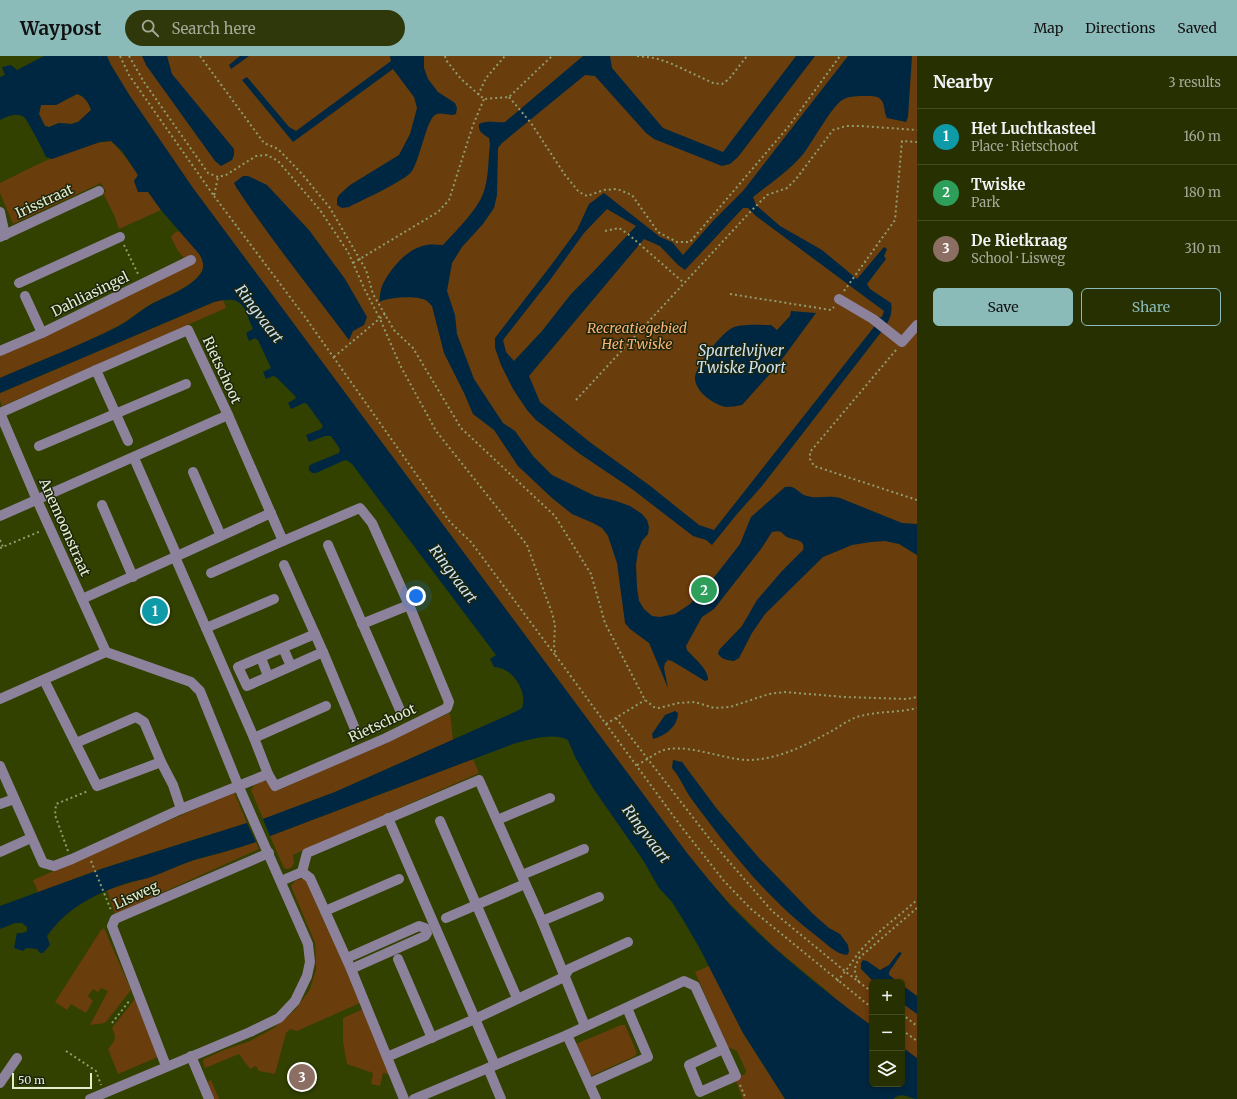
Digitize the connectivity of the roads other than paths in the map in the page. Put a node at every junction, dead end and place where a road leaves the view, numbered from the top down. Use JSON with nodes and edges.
{"nodes":[{"id":1,"x":99,"y":191,"type":"dead end"},
{"id":2,"x":0,"y":212,"type":"edge"},
{"id":3,"x":2,"y":236,"type":"edge"},
{"id":4,"x":120,"y":237,"type":"road end"},
{"id":5,"x":191,"y":260,"type":"dead end"},
{"id":6,"x":19,"y":283,"type":"dead end"},
{"id":7,"x":25,"y":296,"type":"dead end"},
{"id":8,"x":839,"y":300,"type":"road end"},
{"id":9,"x":917,"y":325,"type":"edge"},
{"id":10,"x":42,"y":333,"type":"junction"},
{"id":11,"x":0,"y":351,"type":"edge"},
{"id":12,"x":96,"y":370,"type":"junction"},
{"id":13,"x":186,"y":384,"type":"dead end"},
{"id":14,"x":0,"y":413,"type":"edge"},
{"id":15,"x":115,"y":414,"type":"junction"},
{"id":16,"x":228,"y":415,"type":"junction"},
{"id":17,"x":128,"y":441,"type":"dead end"},
{"id":18,"x":39,"y":446,"type":"dead end"},
{"id":19,"x":134,"y":458,"type":"junction"},
{"id":20,"x":193,"y":472,"type":"dead end"},
{"id":21,"x":37,"y":500,"type":"junction"},
{"id":22,"x":102,"y":504,"type":"dead end"},
{"id":23,"x":271,"y":513,"type":"junction"},
{"id":24,"x":0,"y":516,"type":"edge"},
{"id":25,"x":221,"y":536,"type":"junction"},
{"id":26,"x":283,"y":541,"type":"junction"},
{"id":27,"x":328,"y":545,"type":"dead end"},
{"id":28,"x":176,"y":556,"type":"junction"},
{"id":29,"x":284,"y":565,"type":"dead end"},
{"id":30,"x":211,"y":573,"type":"dead end"},
{"id":31,"x":133,"y":577,"type":"junction"},
{"id":32,"x":82,"y":599,"type":"junction"},
{"id":33,"x":274,"y":599,"type":"dead end"},
{"id":34,"x":409,"y":605,"type":"junction"},
{"id":35,"x":362,"y":624,"type":"junction"},
{"id":36,"x":206,"y":628,"type":"junction"},
{"id":37,"x":315,"y":634,"type":"junction"},
{"id":38,"x":283,"y":648,"type":"junction"},
{"id":39,"x":106,"y":652,"type":"junction"},
{"id":40,"x":323,"y":652,"type":"junction"},
{"id":41,"x":260,"y":658,"type":"junction"},
{"id":42,"x":291,"y":666,"type":"junction"},
{"id":43,"x":268,"y":676,"type":"junction"},
{"id":44,"x":44,"y":680,"type":"junction"},
{"id":45,"x":0,"y":699,"type":"edge"},
{"id":46,"x":326,"y":706,"type":"dead end"},
{"id":47,"x":400,"y":710,"type":"dead end"},
{"id":48,"x":356,"y":729,"type":"dead end"},
{"id":49,"x":254,"y":738,"type":"junction"},
{"id":50,"x":76,"y":743,"type":"junction"},
{"id":51,"x":161,"y":762,"type":"junction"},
{"id":52,"x":0,"y":766,"type":"edge"},
{"id":53,"x":268,"y":774,"type":"junction"},
{"id":54,"x":238,"y":785,"type":"junction"},
{"id":55,"x":550,"y":798,"type":"dead end"},
{"id":56,"x":14,"y":799,"type":"junction"},
{"id":57,"x":0,"y":804,"type":"edge"},
{"id":58,"x":181,"y":809,"type":"junction"},
{"id":59,"x":388,"y":818,"type":"junction"},
{"id":60,"x":497,"y":820,"type":"junction"},
{"id":61,"x":440,"y":821,"type":"dead end"},
{"id":62,"x":31,"y":838,"type":"junction"},
{"id":63,"x":584,"y":849,"type":"dead end"},
{"id":64,"x":267,"y":850,"type":"junction"},
{"id":65,"x":0,"y":852,"type":"edge"},
{"id":66,"x":302,"y":872,"type":"junction"},
{"id":67,"x":399,"y":879,"type":"dead end"},
{"id":68,"x":523,"y":880,"type":"junction"},
{"id":69,"x":281,"y":881,"type":"junction"},
{"id":70,"x":599,"y":897,"type":"dead end"},
{"id":71,"x":477,"y":905,"type":"junction"},
{"id":72,"x":325,"y":911,"type":"junction"},
{"id":73,"x":446,"y":918,"type":"dead end"},
{"id":74,"x":542,"y":921,"type":"junction"},
{"id":75,"x":628,"y":942,"type":"dead end"},
{"id":76,"x":347,"y":958,"type":"junction"},
{"id":77,"x":398,"y":959,"type":"dead end"},
{"id":78,"x":351,"y":969,"type":"junction"},
{"id":79,"x":564,"y":977,"type":"junction"},
{"id":80,"x":517,"y":998,"type":"junction"},
{"id":81,"x":627,"y":1008,"type":"junction"},
{"id":82,"x":475,"y":1019,"type":"junction"},
{"id":83,"x":585,"y":1026,"type":"junction"},
{"id":84,"x":567,"y":1035,"type":"junction"},
{"id":85,"x":432,"y":1038,"type":"junction"},
{"id":86,"x":723,"y":1049,"type":"junction"},
{"id":87,"x":191,"y":1056,"type":"junction"},
{"id":88,"x":387,"y":1057,"type":"junction"},
{"id":89,"x":17,"y":1058,"type":"dead end"},
{"id":90,"x":166,"y":1066,"type":"junction"},
{"id":91,"x":492,"y":1067,"type":"junction"},
{"id":92,"x":0,"y":1083,"type":"edge"},
{"id":93,"x":590,"y":1084,"type":"junction"},
{"id":94,"x":116,"y":1094,"type":"edge"},
{"id":95,"x":90,"y":1099,"type":"edge"},
{"id":96,"x":209,"y":1099,"type":"edge"},
{"id":97,"x":404,"y":1099,"type":"edge"},
{"id":98,"x":414,"y":1099,"type":"edge"},
{"id":99,"x":501,"y":1099,"type":"edge"},
{"id":100,"x":596,"y":1099,"type":"edge"}],
"edges":[{"from":1,"to":3,"type":"street","name":"Irisstraat"},
{"from":2,"to":3,"type":"street"},
{"from":4,"to":6,"type":"street"},
{"from":5,"to":10,"type":"street","name":"Dahliasingel"},
{"from":7,"to":10,"type":"street"},
{"from":8,"to":9,"type":"street"},
{"from":10,"to":11,"type":"street","name":"Dahliasingel"},
{"from":12,"to":14,"type":"street","name":"Rietschoot"},
{"from":12,"to":15,"type":"street"},
{"from":12,"to":16,"type":"street","name":"Rietschoot"},
{"from":13,"to":15,"type":"street"},
{"from":14,"to":21,"type":"street","name":"Anemoonstraat"},
{"from":15,"to":17,"type":"street"},
{"from":15,"to":18,"type":"street"},
{"from":16,"to":19,"type":"street"},
{"from":16,"to":23,"type":"street","name":"Rietschoot"},
{"from":19,"to":21,"type":"street"},
{"from":19,"to":28,"type":"street"},
{"from":20,"to":25,"type":"street"},
{"from":21,"to":24,"type":"street"},
{"from":21,"to":32,"type":"street","name":"Anemoonstraat"},
{"from":22,"to":31,"type":"street"},
{"from":23,"to":25,"type":"street"},
{"from":23,"to":26,"type":"street","name":"Rietschoot"},
{"from":25,"to":28,"type":"street"},
{"from":26,"to":30,"type":"street","name":"Rietschoot"},
{"from":26,"to":34,"type":"street","name":"Rietschoot"},
{"from":27,"to":35,"type":"street","name":"Rietschoot"},
{"from":28,"to":31,"type":"street"},
{"from":28,"to":36,"type":"street"},
{"from":29,"to":37,"type":"street"},
{"from":31,"to":32,"type":"street"},
{"from":32,"to":39,"type":"street","name":"Anemoonstraat"},
{"from":33,"to":36,"type":"street"},
{"from":34,"to":35,"type":"street"},
{"from":34,"to":53,"type":"street","name":"Rietschoot"},
{"from":35,"to":47,"type":"street","name":"Rietschoot"},
{"from":36,"to":49,"type":"street"},
{"from":37,"to":38,"type":"street"},
{"from":37,"to":40,"type":"street"},
{"from":38,"to":41,"type":"street"},
{"from":38,"to":42,"type":"street"},
{"from":39,"to":44,"type":"street"},
{"from":39,"to":54,"type":"street"},
{"from":40,"to":42,"type":"street"},
{"from":40,"to":48,"type":"street"},
{"from":41,"to":43,"type":"street"},
{"from":41,"to":43,"type":"street"},
{"from":42,"to":43,"type":"street"},
{"from":44,"to":45,"type":"street"},
{"from":44,"to":50,"type":"street"},
{"from":46,"to":49,"type":"street"},
{"from":49,"to":53,"type":"street"},
{"from":50,"to":51,"type":"street"},
{"from":50,"to":51,"type":"street"},
{"from":51,"to":58,"type":"street"},
{"from":52,"to":56,"type":"street"},
{"from":53,"to":54,"type":"street"},
{"from":54,"to":58,"type":"street"},
{"from":54,"to":64,"type":"street"},
{"from":55,"to":60,"type":"street"},
{"from":56,"to":57,"type":"street"},
{"from":56,"to":62,"type":"street"},
{"from":58,"to":62,"type":"street"},
{"from":59,"to":60,"type":"street"},
{"from":59,"to":66,"type":"street"},
{"from":59,"to":82,"type":"street"},
{"from":60,"to":68,"type":"street"},
{"from":61,"to":71,"type":"street"},
{"from":62,"to":65,"type":"street"},
{"from":63,"to":68,"type":"street"},
{"from":64,"to":69,"type":"street"},
{"from":64,"to":90,"type":"street","name":"Lisweg"},
{"from":66,"to":69,"type":"street"},
{"from":66,"to":72,"type":"street"},
{"from":67,"to":72,"type":"street"},
{"from":68,"to":71,"type":"street"},
{"from":68,"to":74,"type":"street"},
{"from":69,"to":87,"type":"street"},
{"from":70,"to":74,"type":"street"},
{"from":71,"to":73,"type":"street"},
{"from":71,"to":80,"type":"street"},
{"from":72,"to":76,"type":"street"},
{"from":74,"to":79,"type":"street"},
{"from":75,"to":79,"type":"street"},
{"from":76,"to":78,"type":"street"},
{"from":76,"to":78,"type":"street"},
{"from":77,"to":85,"type":"street"},
{"from":78,"to":88,"type":"street"},
{"from":79,"to":80,"type":"street"},
{"from":79,"to":83,"type":"street"},
{"from":80,"to":82,"type":"street"},
{"from":81,"to":83,"type":"street"},
{"from":81,"to":86,"type":"street"},
{"from":81,"to":93,"type":"street"},
{"from":82,"to":85,"type":"street"},
{"from":82,"to":91,"type":"street"},
{"from":83,"to":84,"type":"street"},
{"from":84,"to":91,"type":"street"},
{"from":84,"to":93,"type":"street"},
{"from":85,"to":88,"type":"street"},
{"from":86,"to":86,"type":"street"},
{"from":87,"to":90,"type":"street"},
{"from":87,"to":96,"type":"street"},
{"from":88,"to":97,"type":"street"},
{"from":89,"to":92,"type":"street"},
{"from":90,"to":94,"type":"street"},
{"from":91,"to":98,"type":"street"},
{"from":91,"to":99,"type":"street"},
{"from":93,"to":100,"type":"street"},
{"from":94,"to":95,"type":"street"}]}
